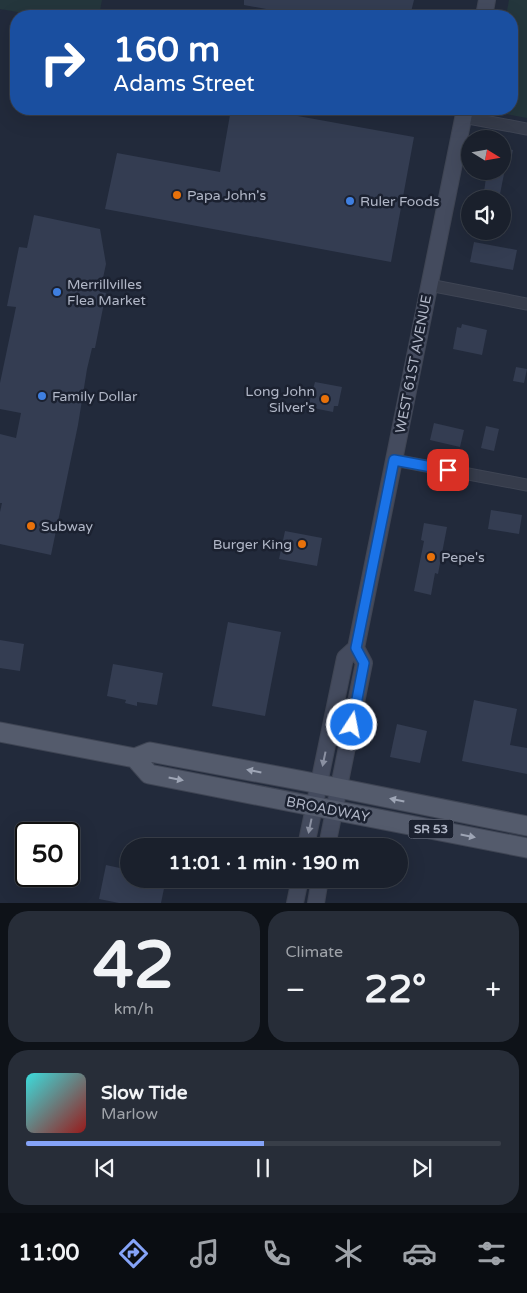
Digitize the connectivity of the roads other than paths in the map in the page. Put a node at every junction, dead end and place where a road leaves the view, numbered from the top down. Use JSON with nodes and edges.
{"nodes":[{"id":1,"x":464,"y":115,"type":"edge"},
{"id":2,"x":472,"y":115,"type":"edge"},
{"id":3,"x":527,"y":129,"type":"edge"},
{"id":4,"x":429,"y":286,"type":"junction"},
{"id":5,"x":527,"y":304,"type":"edge"},
{"id":6,"x":394,"y":460,"type":"junction"},
{"id":7,"x":527,"y":484,"type":"edge"},
{"id":8,"x":356,"y":648,"type":"junction"},
{"id":9,"x":0,"y":732,"type":"edge"},
{"id":10,"x":135,"y":758,"type":"junction"},
{"id":11,"x":319,"y":784,"type":"junction"},
{"id":12,"x":338,"y":788,"type":"junction"},
{"id":13,"x":315,"y":806,"type":"junction"},
{"id":14,"x":334,"y":810,"type":"junction"},
{"id":15,"x":527,"y":826,"type":"edge"},
{"id":16,"x":308,"y":838,"type":"edge"},
{"id":17,"x":329,"y":838,"type":"edge"},
{"id":18,"x":527,"y":848,"type":"edge"},
{"id":19,"x":298,"y":888,"type":"edge"},
{"id":20,"x":318,"y":888,"type":"edge"},
{"id":21,"x":295,"y":903,"type":"edge"},
{"id":22,"x":316,"y":903,"type":"edge"}],
"edges":[{"from":1,"to":4,"type":"main road","name":"WEST 61ST AVENUE"},
{"from":2,"to":3,"type":"street"},
{"from":4,"to":5,"type":"street"},
{"from":4,"to":6,"type":"main road","name":"WEST 61ST AVENUE"},
{"from":6,"to":7,"type":"street"},
{"from":6,"to":8,"type":"main road","name":"WEST 61ST AVENUE"},
{"from":8,"to":11,"type":"main road","name":"WEST 61ST AVENUE","one_way":true},
{"from":8,"to":12,"type":"main road","name":"WEST 61ST AVENUE"},
{"from":9,"to":10,"type":"main road","name":"BROADWAY","number":"SR 53"},
{"from":11,"to":10,"type":"main road","name":"BROADWAY","number":"SR 53","one_way":true},
{"from":10,"to":13,"type":"main road","name":"BROADWAY","number":"SR 53","one_way":true},
{"from":11,"to":12,"type":"main road","name":"BROADWAY","number":"SR 53"},
{"from":11,"to":13,"type":"main road","name":"WEST 61ST AVENUE"},
{"from":12,"to":14,"type":"main road","name":"WEST 61ST AVENUE"},
{"from":15,"to":12,"type":"main road","name":"BROADWAY","number":"SR 53","one_way":true},
{"from":13,"to":14,"type":"main road","name":"BROADWAY","number":"SR 53"},
{"from":13,"to":16,"type":"main road","name":"WEST 61ST AVENUE","one_way":true},
{"from":14,"to":17,"type":"main road","name":"WEST 61ST AVENUE"},
{"from":14,"to":18,"type":"main road","name":"BROADWAY","number":"SR 53","one_way":true},
{"from":19,"to":21,"type":"main road"},
{"from":20,"to":22,"type":"main road"}]}
